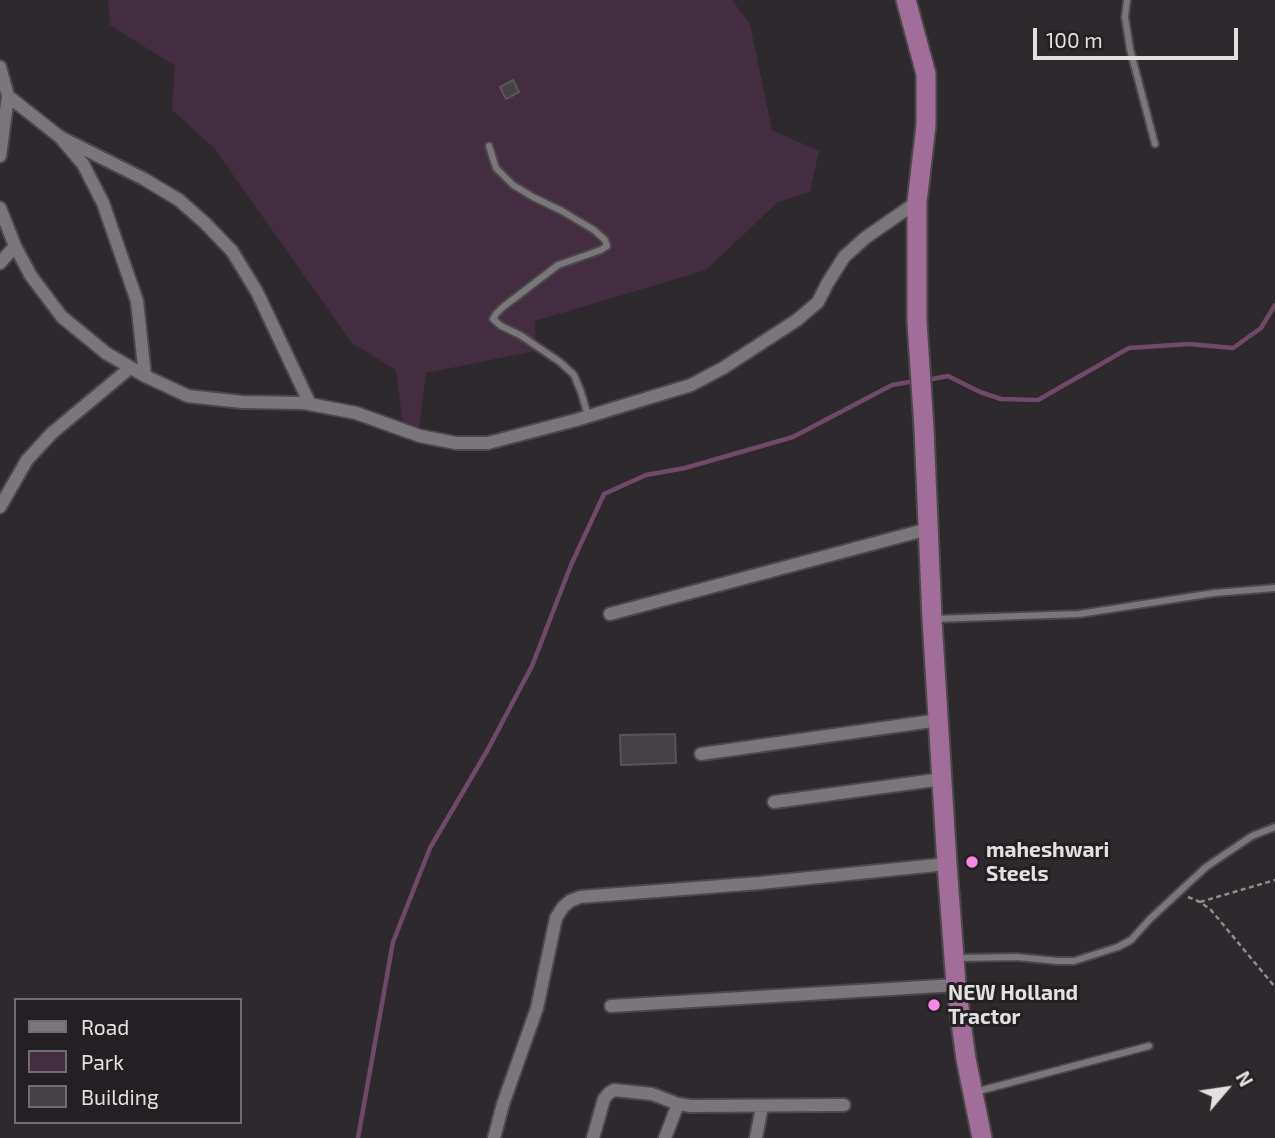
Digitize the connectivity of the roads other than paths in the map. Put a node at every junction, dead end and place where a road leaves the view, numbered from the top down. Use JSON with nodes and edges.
{"nodes":[{"id":1,"x":906,"y":0,"type":"edge"},
{"id":2,"x":1127,"y":0,"type":"edge"},
{"id":3,"x":0,"y":68,"type":"edge"},
{"id":4,"x":8,"y":96,"type":"junction"},
{"id":5,"x":60,"y":137,"type":"junction"},
{"id":6,"x":1155,"y":144,"type":"dead end"},
{"id":7,"x":489,"y":146,"type":"dead end"},
{"id":8,"x":0,"y":156,"type":"edge"},
{"id":9,"x":917,"y":202,"type":"junction"},
{"id":10,"x":0,"y":208,"type":"edge"},
{"id":11,"x":15,"y":246,"type":"junction"},
{"id":12,"x":0,"y":263,"type":"edge"},
{"id":13,"x":130,"y":368,"type":"junction"},
{"id":14,"x":145,"y":376,"type":"junction"},
{"id":15,"x":310,"y":404,"type":"junction"},
{"id":16,"x":589,"y":416,"type":"junction"},
{"id":17,"x":0,"y":507,"type":"edge"},
{"id":18,"x":928,"y":529,"type":"junction"},
{"id":19,"x":1275,"y":588,"type":"edge"},
{"id":20,"x":610,"y":614,"type":"dead end"},
{"id":21,"x":932,"y":619,"type":"junction"},
{"id":22,"x":939,"y":720,"type":"junction"},
{"id":23,"x":701,"y":754,"type":"dead end"},
{"id":24,"x":942,"y":779,"type":"junction"},
{"id":25,"x":774,"y":802,"type":"dead end"},
{"id":26,"x":1275,"y":827,"type":"edge"},
{"id":27,"x":947,"y":864,"type":"junction"},
{"id":28,"x":954,"y":958,"type":"junction"},
{"id":29,"x":956,"y":985,"type":"junction"},
{"id":30,"x":611,"y":1006,"type":"dead end"},
{"id":31,"x":1149,"y":1046,"type":"dead end"},
{"id":32,"x":973,"y":1093,"type":"junction"},
{"id":33,"x":678,"y":1104,"type":"junction"},
{"id":34,"x":844,"y":1105,"type":"dead end"},
{"id":35,"x":762,"y":1106,"type":"junction"},
{"id":36,"x":494,"y":1138,"type":"edge"},
{"id":37,"x":593,"y":1138,"type":"edge"},
{"id":38,"x":665,"y":1138,"type":"edge"},
{"id":39,"x":756,"y":1138,"type":"edge"},
{"id":40,"x":982,"y":1138,"type":"edge"}],
"edges":[{"from":1,"to":9,"type":"highway"},
{"from":2,"to":6,"type":"lane"},
{"from":3,"to":4,"type":"street"},
{"from":4,"to":5,"type":"street"},
{"from":4,"to":8,"type":"street"},
{"from":5,"to":14,"type":"street"},
{"from":5,"to":15,"type":"street"},
{"from":7,"to":16,"type":"lane"},
{"from":9,"to":16,"type":"street"},
{"from":9,"to":18,"type":"highway"},
{"from":10,"to":11,"type":"street"},
{"from":11,"to":12,"type":"street"},
{"from":11,"to":13,"type":"street"},
{"from":13,"to":14,"type":"street"},
{"from":13,"to":17,"type":"street"},
{"from":14,"to":15,"type":"street"},
{"from":15,"to":16,"type":"street"},
{"from":18,"to":20,"type":"street"},
{"from":18,"to":21,"type":"highway"},
{"from":19,"to":21,"type":"lane"},
{"from":21,"to":22,"type":"highway"},
{"from":22,"to":23,"type":"street"},
{"from":22,"to":24,"type":"highway"},
{"from":24,"to":25,"type":"street"},
{"from":24,"to":27,"type":"highway"},
{"from":26,"to":28,"type":"lane"},
{"from":27,"to":28,"type":"highway"},
{"from":27,"to":36,"type":"street"},
{"from":28,"to":29,"type":"highway"},
{"from":29,"to":30,"type":"street"},
{"from":29,"to":32,"type":"highway"},
{"from":31,"to":32,"type":"lane"},
{"from":32,"to":40,"type":"highway"},
{"from":33,"to":35,"type":"street"},
{"from":33,"to":37,"type":"street"},
{"from":33,"to":38,"type":"street"},
{"from":34,"to":35,"type":"street"},
{"from":35,"to":39,"type":"street"}]}
